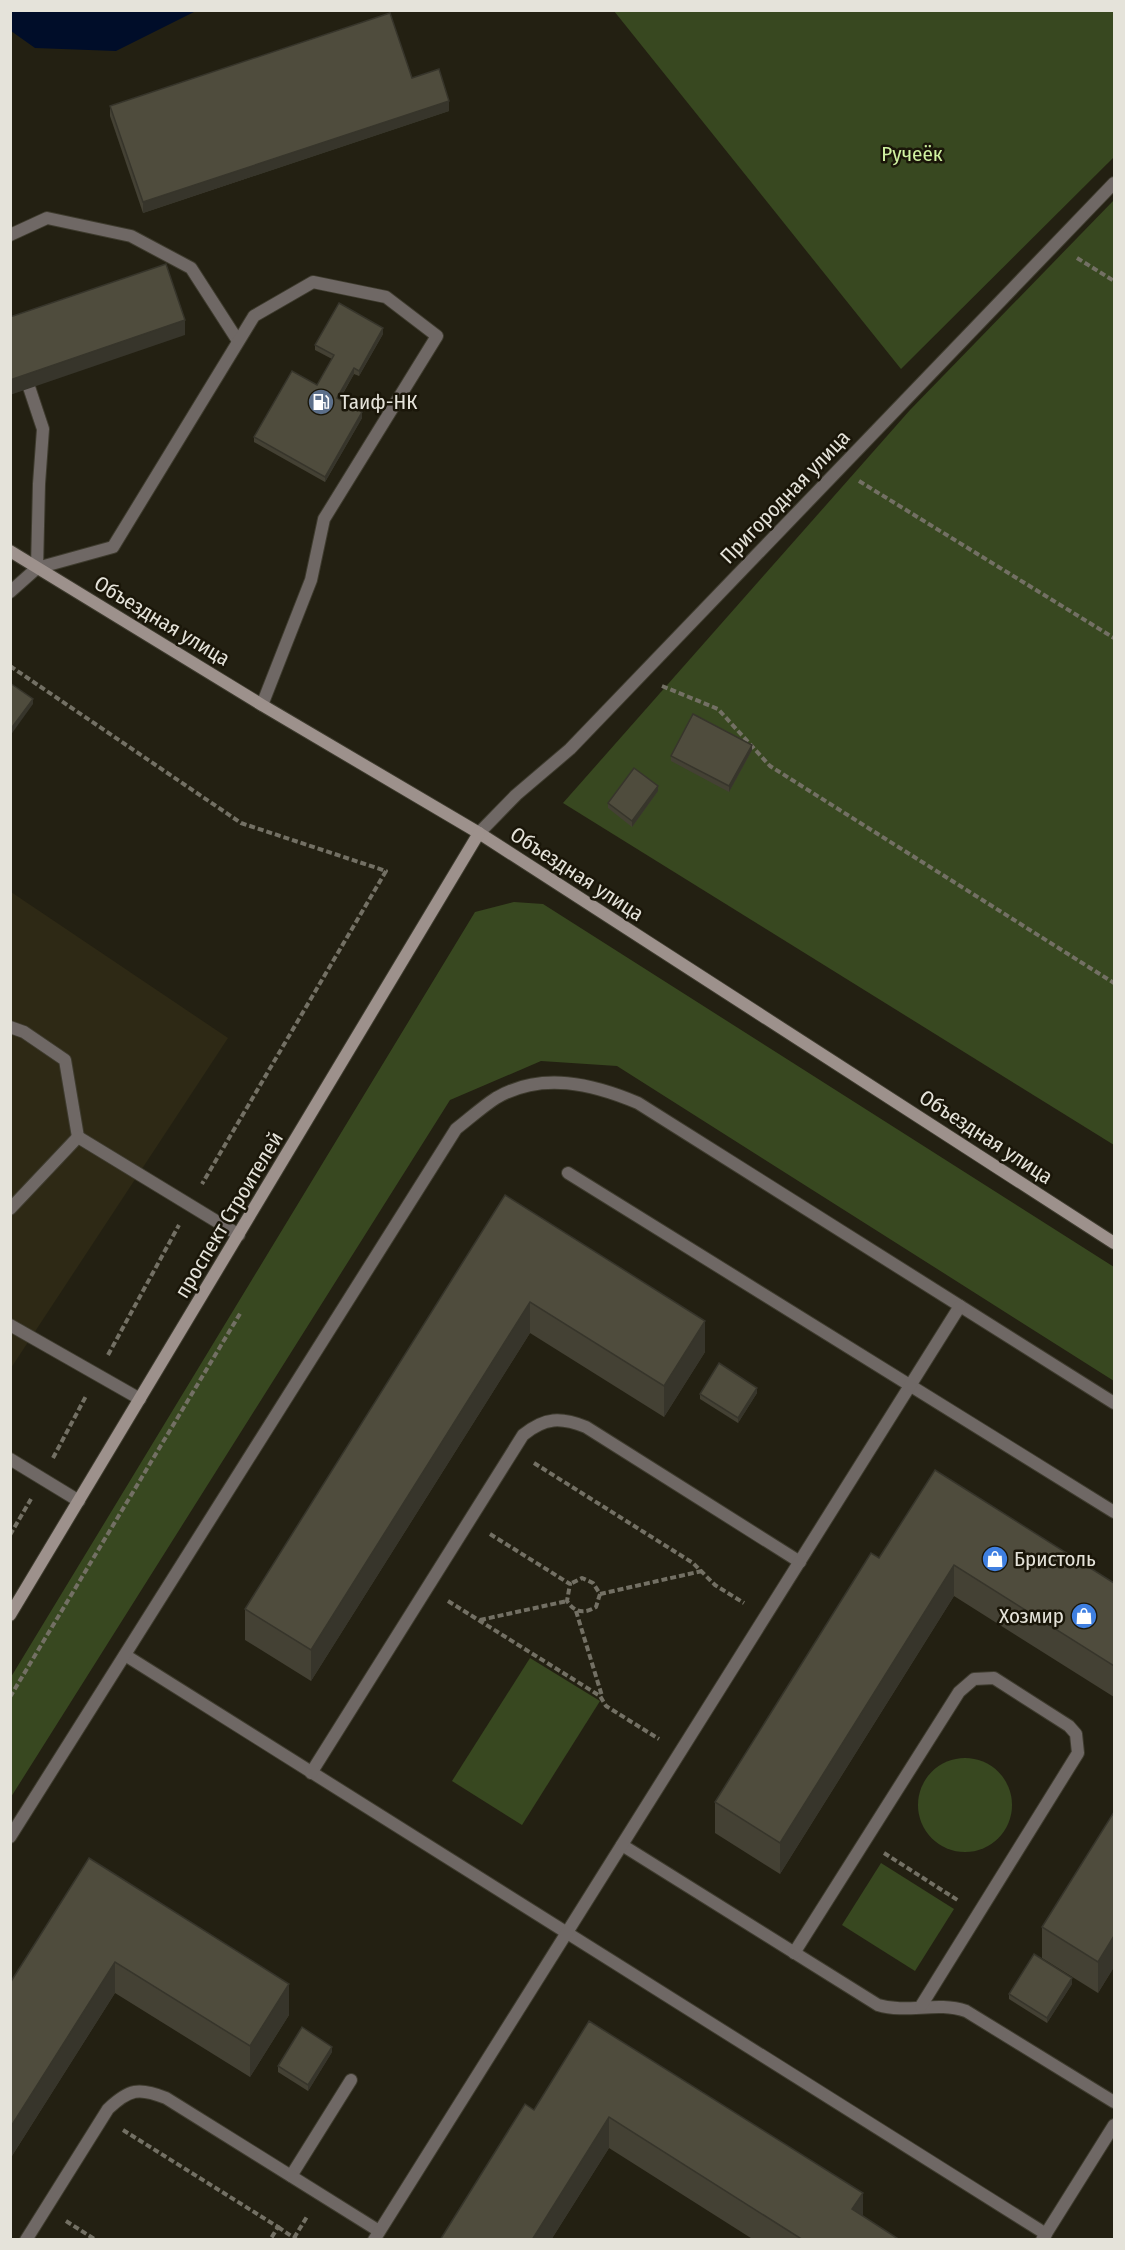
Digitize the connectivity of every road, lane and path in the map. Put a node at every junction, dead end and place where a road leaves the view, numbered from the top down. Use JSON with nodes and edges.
{"nodes":[{"id":1,"x":1114,"y":183,"type":"edge"},
{"id":2,"x":10,"y":235,"type":"edge"},
{"id":3,"x":1055,"y":244,"type":"junction"},
{"id":4,"x":1114,"y":281,"type":"edge"},
{"id":5,"x":238,"y":341,"type":"junction"},
{"id":6,"x":21,"y":365,"type":"edge"},
{"id":7,"x":839,"y":469,"type":"junction"},
{"id":8,"x":10,"y":551,"type":"edge"},
{"id":9,"x":37,"y":568,"type":"junction"},
{"id":10,"x":10,"y":592,"type":"edge"},
{"id":11,"x":1114,"y":638,"type":"edge"},
{"id":12,"x":10,"y":666,"type":"edge"},
{"id":13,"x":639,"y":677,"type":"junction"},
{"id":14,"x":262,"y":705,"type":"junction"},
{"id":15,"x":479,"y":833,"type":"junction"},
{"id":16,"x":386,"y":871,"type":"dead end"},
{"id":17,"x":1114,"y":983,"type":"edge"},
{"id":18,"x":10,"y":1027,"type":"edge"},
{"id":19,"x":78,"y":1137,"type":"junction"},
{"id":20,"x":568,"y":1173,"type":"dead end"},
{"id":21,"x":10,"y":1209,"type":"edge"},
{"id":22,"x":239,"y":1235,"type":"junction"},
{"id":23,"x":1114,"y":1242,"type":"edge"},
{"id":24,"x":960,"y":1306,"type":"junction"},
{"id":25,"x":241,"y":1312,"type":"dead end"},
{"id":26,"x":10,"y":1325,"type":"edge"},
{"id":27,"x":910,"y":1385,"type":"junction"},
{"id":28,"x":140,"y":1400,"type":"junction"},
{"id":29,"x":1114,"y":1403,"type":"edge"},
{"id":30,"x":513,"y":1450,"type":"junction"},
{"id":31,"x":10,"y":1458,"type":"edge"},
{"id":32,"x":79,"y":1501,"type":"junction"},
{"id":33,"x":1114,"y":1512,"type":"edge"},
{"id":34,"x":469,"y":1521,"type":"junction"},
{"id":35,"x":800,"y":1562,"type":"junction"},
{"id":36,"x":702,"y":1571,"type":"junction"},
{"id":37,"x":570,"y":1584,"type":"junction"},
{"id":38,"x":427,"y":1588,"type":"junction"},
{"id":39,"x":600,"y":1594,"type":"junction"},
{"id":40,"x":567,"y":1601,"type":"junction"},
{"id":41,"x":576,"y":1611,"type":"junction"},
{"id":42,"x":10,"y":1615,"type":"edge"},
{"id":43,"x":765,"y":1616,"type":"junction"},
{"id":44,"x":479,"y":1620,"type":"junction"},
{"id":45,"x":125,"y":1655,"type":"junction"},
{"id":46,"x":10,"y":1697,"type":"edge"},
{"id":47,"x":603,"y":1700,"type":"junction"},
{"id":48,"x":680,"y":1752,"type":"junction"},
{"id":49,"x":311,"y":1773,"type":"junction"},
{"id":50,"x":10,"y":1837,"type":"edge"},
{"id":51,"x":865,"y":1841,"type":"junction"},
{"id":52,"x":622,"y":1845,"type":"junction"},
{"id":53,"x":980,"y":1914,"type":"junction"},
{"id":54,"x":566,"y":1933,"type":"junction"},
{"id":55,"x":794,"y":1953,"type":"junction"},
{"id":56,"x":921,"y":2007,"type":"junction"},
{"id":57,"x":351,"y":2080,"type":"dead end"},
{"id":58,"x":1114,"y":2102,"type":"edge"},
{"id":59,"x":103,"y":2117,"type":"junction"},
{"id":60,"x":1114,"y":2125,"type":"edge"},
{"id":61,"x":291,"y":2175,"type":"junction"},
{"id":62,"x":45,"y":2208,"type":"junction"},
{"id":63,"x":278,"y":2227,"type":"junction"},
{"id":64,"x":376,"y":2235,"type":"edge"},
{"id":65,"x":1044,"y":2237,"type":"edge"},
{"id":66,"x":26,"y":2240,"type":"edge"},
{"id":67,"x":96,"y":2240,"type":"edge"},
{"id":68,"x":270,"y":2240,"type":"edge"},
{"id":69,"x":297,"y":2240,"type":"edge"}],
"edges":[{"from":1,"to":3,"type":"street","name":"Пригородная улица"},
{"from":2,"to":5,"type":"street"},
{"from":3,"to":4,"type":"path"},
{"from":3,"to":7,"type":"street","name":"Пригородная улица"},
{"from":5,"to":9,"type":"street"},
{"from":5,"to":14,"type":"street"},
{"from":6,"to":9,"type":"street"},
{"from":7,"to":11,"type":"path"},
{"from":7,"to":13,"type":"street","name":"Пригородная улица"},
{"from":8,"to":9,"type":"main road","name":"Объездная улица"},
{"from":9,"to":10,"type":"street"},
{"from":9,"to":14,"type":"main road","name":"Объездная улица"},
{"from":12,"to":16,"type":"path"},
{"from":13,"to":15,"type":"street","name":"Пригородная улица"},
{"from":13,"to":17,"type":"path"},
{"from":14,"to":15,"type":"main road","name":"Объездная улица"},
{"from":15,"to":22,"type":"main road","name":"проспект Строителей"},
{"from":15,"to":23,"type":"main road","name":"Объездная улица"},
{"from":18,"to":19,"type":"street"},
{"from":19,"to":21,"type":"street"},
{"from":19,"to":22,"type":"street"},
{"from":20,"to":27,"type":"street"},
{"from":22,"to":28,"type":"main road","name":"проспект Строителей"},
{"from":24,"to":27,"type":"street"},
{"from":24,"to":29,"type":"street"},
{"from":24,"to":45,"type":"street"},
{"from":25,"to":46,"type":"path"},
{"from":26,"to":28,"type":"street"},
{"from":27,"to":33,"type":"street"},
{"from":27,"to":35,"type":"street"},
{"from":28,"to":32,"type":"main road","name":"проспект Строителей"},
{"from":30,"to":34,"type":"street"},
{"from":30,"to":35,"type":"street"},
{"from":30,"to":36,"type":"path"},
{"from":31,"to":32,"type":"street"},
{"from":32,"to":42,"type":"main road","name":"проспект Строителей"},
{"from":34,"to":37,"type":"path"},
{"from":34,"to":38,"type":"street"},
{"from":35,"to":43,"type":"street"},
{"from":36,"to":39,"type":"path"},
{"from":36,"to":43,"type":"path"},
{"from":37,"to":39,"type":"path"},
{"from":37,"to":40,"type":"path"},
{"from":38,"to":44,"type":"path"},
{"from":38,"to":49,"type":"street"},
{"from":39,"to":41,"type":"path"},
{"from":40,"to":41,"type":"path"},
{"from":40,"to":44,"type":"path"},
{"from":41,"to":47,"type":"path"},
{"from":43,"to":48,"type":"street"},
{"from":44,"to":47,"type":"path"},
{"from":45,"to":49,"type":"street"},
{"from":45,"to":50,"type":"street"},
{"from":47,"to":48,"type":"path"},
{"from":48,"to":52,"type":"street"},
{"from":49,"to":54,"type":"street"},
{"from":51,"to":53,"type":"path"},
{"from":51,"to":53,"type":"street"},
{"from":51,"to":55,"type":"street"},
{"from":52,"to":54,"type":"street"},
{"from":52,"to":55,"type":"street"},
{"from":53,"to":56,"type":"street"},
{"from":54,"to":64,"type":"street"},
{"from":54,"to":65,"type":"street"},
{"from":55,"to":56,"type":"street"},
{"from":56,"to":58,"type":"street"},
{"from":57,"to":61,"type":"street"},
{"from":59,"to":61,"type":"street"},
{"from":59,"to":62,"type":"street"},
{"from":59,"to":63,"type":"path"},
{"from":60,"to":65,"type":"street"},
{"from":61,"to":64,"type":"street"},
{"from":62,"to":66,"type":"street"},
{"from":62,"to":67,"type":"path"},
{"from":63,"to":68,"type":"path"},
{"from":63,"to":69,"type":"path"}]}
